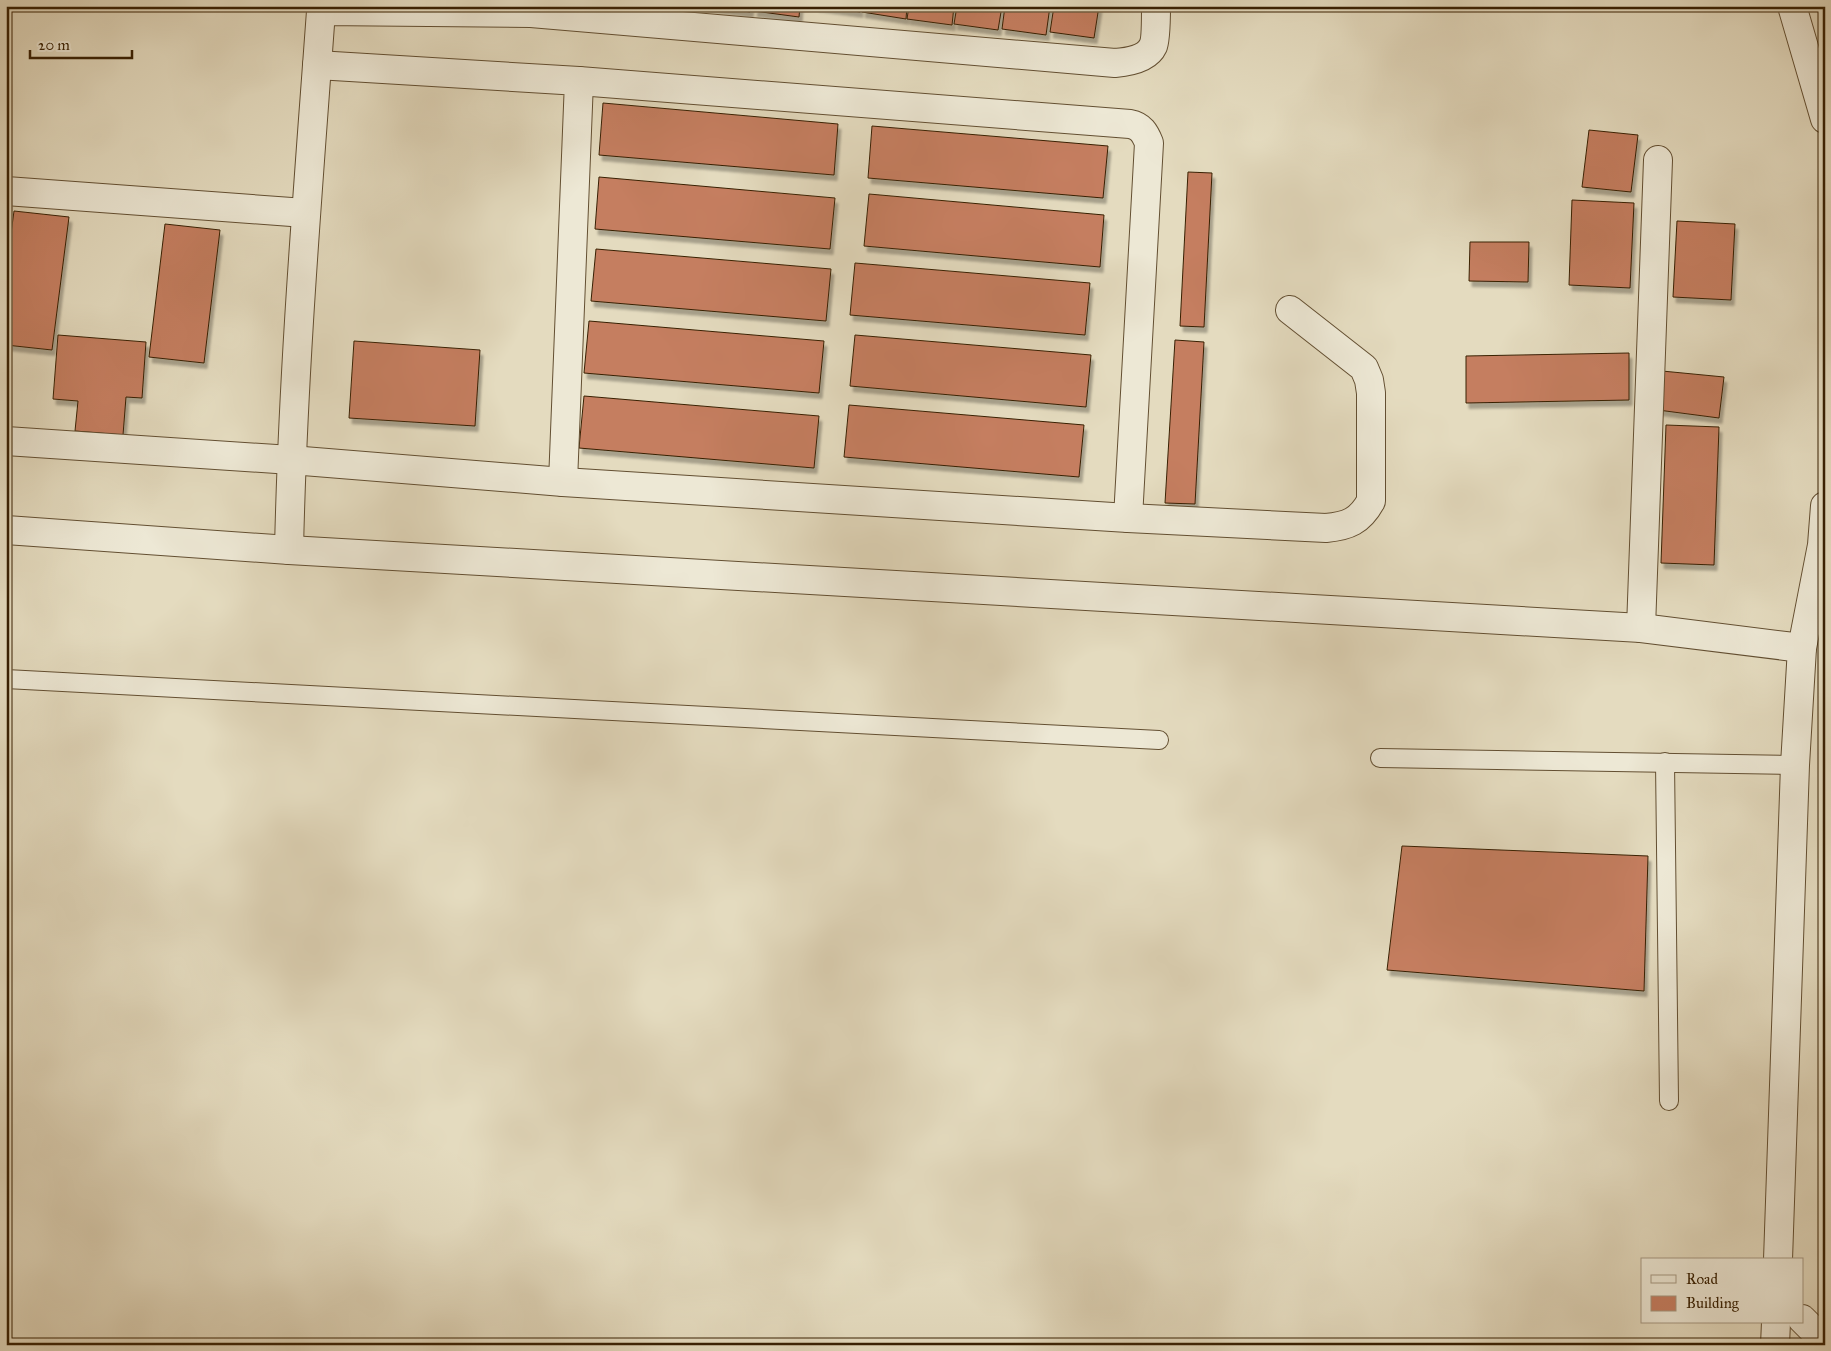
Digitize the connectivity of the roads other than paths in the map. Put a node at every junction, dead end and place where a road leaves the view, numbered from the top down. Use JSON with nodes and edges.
{"nodes":[{"id":1,"x":1156,"y":6,"type":"edge"},
{"id":2,"x":1792,"y":6,"type":"edge"},
{"id":3,"x":321,"y":8,"type":"edge"},
{"id":4,"x":531,"y":10,"type":"edge"},
{"id":5,"x":1814,"y":42,"type":"edge"},
{"id":6,"x":317,"y":65,"type":"junction"},
{"id":7,"x":579,"y":81,"type":"junction"},
{"id":8,"x":1825,"y":120,"type":"edge"},
{"id":9,"x":1658,"y":160,"type":"dead end"},
{"id":10,"x":6,"y":191,"type":"edge"},
{"id":11,"x":305,"y":213,"type":"junction"},
{"id":12,"x":1290,"y":310,"type":"dead end"},
{"id":13,"x":6,"y":441,"type":"edge"},
{"id":14,"x":291,"y":460,"type":"junction"},
{"id":15,"x":563,"y":482,"type":"junction"},
{"id":16,"x":1128,"y":518,"type":"junction"},
{"id":17,"x":1824,"y":522,"type":"edge"},
{"id":18,"x":6,"y":530,"type":"edge"},
{"id":19,"x":289,"y":550,"type":"junction"},
{"id":20,"x":1641,"y":628,"type":"junction"},
{"id":21,"x":1802,"y":648,"type":"junction"},
{"id":22,"x":6,"y":678,"type":"edge"},
{"id":23,"x":1159,"y":740,"type":"dead end"},
{"id":24,"x":1380,"y":758,"type":"dead end"},
{"id":25,"x":1665,"y":762,"type":"junction"},
{"id":26,"x":1795,"y":765,"type":"junction"},
{"id":27,"x":1669,"y":1100,"type":"dead end"},
{"id":28,"x":1778,"y":1258,"type":"edge"},
{"id":29,"x":1804,"y":1321,"type":"edge"},
{"id":30,"x":1776,"y":1324,"type":"edge"},
{"id":31,"x":1825,"y":1342,"type":"edge"},
{"id":32,"x":1775,"y":1345,"type":"edge"}],
"edges":[{"from":1,"to":4,"type":"street"},
{"from":2,"to":5,"type":"street"},
{"from":3,"to":4,"type":"street"},
{"from":3,"to":6,"type":"street"},
{"from":5,"to":8,"type":"street"},
{"from":6,"to":7,"type":"street"},
{"from":6,"to":11,"type":"street"},
{"from":7,"to":15,"type":"street"},
{"from":7,"to":16,"type":"street"},
{"from":9,"to":20,"type":"street"},
{"from":10,"to":11,"type":"street"},
{"from":11,"to":14,"type":"street"},
{"from":12,"to":16,"type":"street"},
{"from":13,"to":14,"type":"street"},
{"from":14,"to":15,"type":"street"},
{"from":14,"to":19,"type":"street"},
{"from":15,"to":16,"type":"street"},
{"from":17,"to":21,"type":"street"},
{"from":18,"to":19,"type":"street"},
{"from":19,"to":20,"type":"street"},
{"from":20,"to":21,"type":"street"},
{"from":21,"to":26,"type":"street"},
{"from":22,"to":23,"type":"lane"},
{"from":24,"to":25,"type":"lane"},
{"from":25,"to":26,"type":"lane"},
{"from":25,"to":27,"type":"lane"},
{"from":26,"to":28,"type":"street"},
{"from":29,"to":31,"type":"street"},
{"from":30,"to":32,"type":"street"}]}
